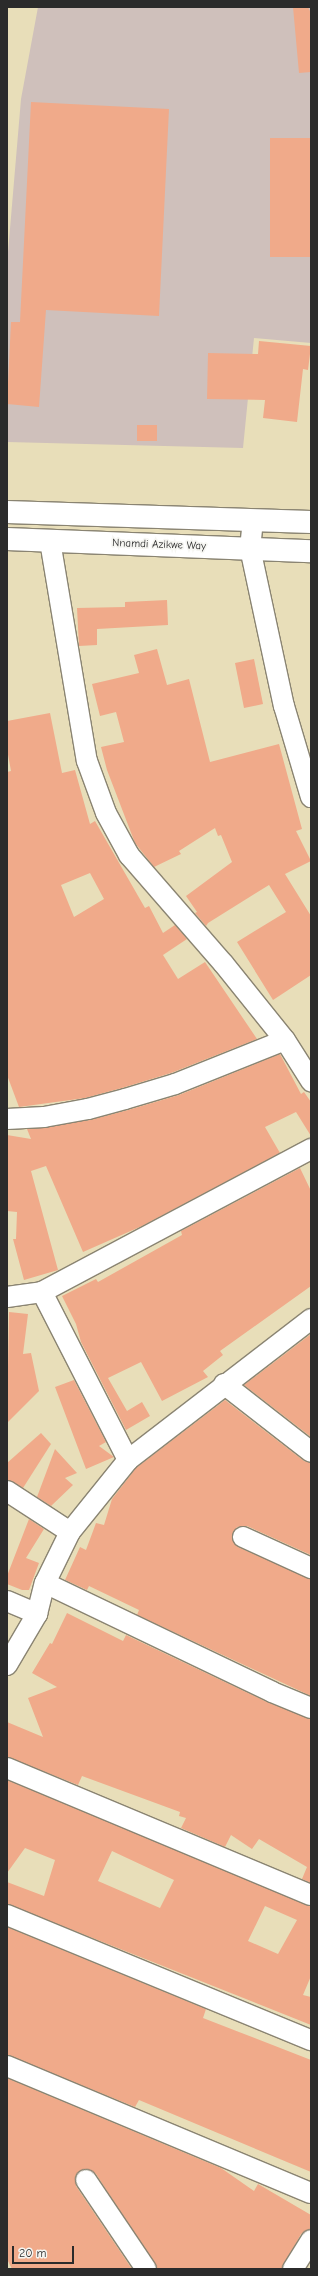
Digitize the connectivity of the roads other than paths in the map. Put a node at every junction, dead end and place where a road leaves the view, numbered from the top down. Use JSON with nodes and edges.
{"nodes":[{"id":1,"x":7,"y":512,"type":"edge"},
{"id":2,"x":253,"y":520,"type":"junction"},
{"id":3,"x":311,"y":522,"type":"edge"},
{"id":4,"x":7,"y":539,"type":"edge"},
{"id":5,"x":50,"y":541,"type":"junction"},
{"id":6,"x":250,"y":548,"type":"junction"},
{"id":7,"x":311,"y":551,"type":"edge"},
{"id":8,"x":311,"y":797,"type":"edge"},
{"id":9,"x":285,"y":1040,"type":"junction"},
{"id":10,"x":311,"y":1081,"type":"edge"},
{"id":11,"x":7,"y":1119,"type":"edge"},
{"id":12,"x":311,"y":1149,"type":"edge"},
{"id":13,"x":42,"y":1292,"type":"junction"},
{"id":14,"x":7,"y":1297,"type":"edge"},
{"id":15,"x":311,"y":1319,"type":"edge"},
{"id":16,"x":224,"y":1384,"type":"junction"},
{"id":17,"x":311,"y":1452,"type":"edge"},
{"id":18,"x":128,"y":1460,"type":"junction"},
{"id":19,"x":7,"y":1491,"type":"edge"},
{"id":20,"x":70,"y":1532,"type":"junction"},
{"id":21,"x":243,"y":1537,"type":"dead end"},
{"id":22,"x":311,"y":1568,"type":"edge"},
{"id":23,"x":45,"y":1583,"type":"junction"},
{"id":24,"x":7,"y":1601,"type":"edge"},
{"id":25,"x":37,"y":1614,"type":"junction"},
{"id":26,"x":7,"y":1665,"type":"edge"},
{"id":27,"x":311,"y":1708,"type":"edge"},
{"id":28,"x":7,"y":1768,"type":"edge"},
{"id":29,"x":311,"y":1895,"type":"edge"},
{"id":30,"x":7,"y":1915,"type":"edge"},
{"id":31,"x":311,"y":2040,"type":"edge"},
{"id":32,"x":7,"y":2066,"type":"edge"},
{"id":33,"x":86,"y":2180,"type":"dead end"},
{"id":34,"x":311,"y":2193,"type":"edge"},
{"id":35,"x":311,"y":2240,"type":"edge"},
{"id":36,"x":146,"y":2269,"type":"edge"},
{"id":37,"x":293,"y":2269,"type":"edge"}],
"edges":[{"from":1,"to":2,"type":"highway"},
{"from":2,"to":3,"type":"highway"},
{"from":2,"to":6,"type":"street"},
{"from":4,"to":5,"type":"highway","name":"Nnamdi Azikwe Way"},
{"from":5,"to":6,"type":"highway","name":"Nnamdi Azikwe Way"},
{"from":5,"to":9,"type":"street"},
{"from":6,"to":7,"type":"highway","name":"Nnamdi Azikwe Way"},
{"from":6,"to":8,"type":"street"},
{"from":9,"to":10,"type":"street"},
{"from":9,"to":11,"type":"street"},
{"from":12,"to":13,"type":"street"},
{"from":13,"to":14,"type":"street"},
{"from":13,"to":18,"type":"street"},
{"from":15,"to":16,"type":"street"},
{"from":16,"to":17,"type":"street"},
{"from":16,"to":18,"type":"street"},
{"from":18,"to":20,"type":"street"},
{"from":19,"to":20,"type":"street"},
{"from":20,"to":23,"type":"street"},
{"from":21,"to":22,"type":"street"},
{"from":23,"to":25,"type":"street"},
{"from":23,"to":27,"type":"street"},
{"from":24,"to":25,"type":"street"},
{"from":25,"to":26,"type":"street"},
{"from":28,"to":29,"type":"street"},
{"from":30,"to":31,"type":"street"},
{"from":32,"to":34,"type":"street"},
{"from":33,"to":36,"type":"street"},
{"from":35,"to":37,"type":"street"}]}
